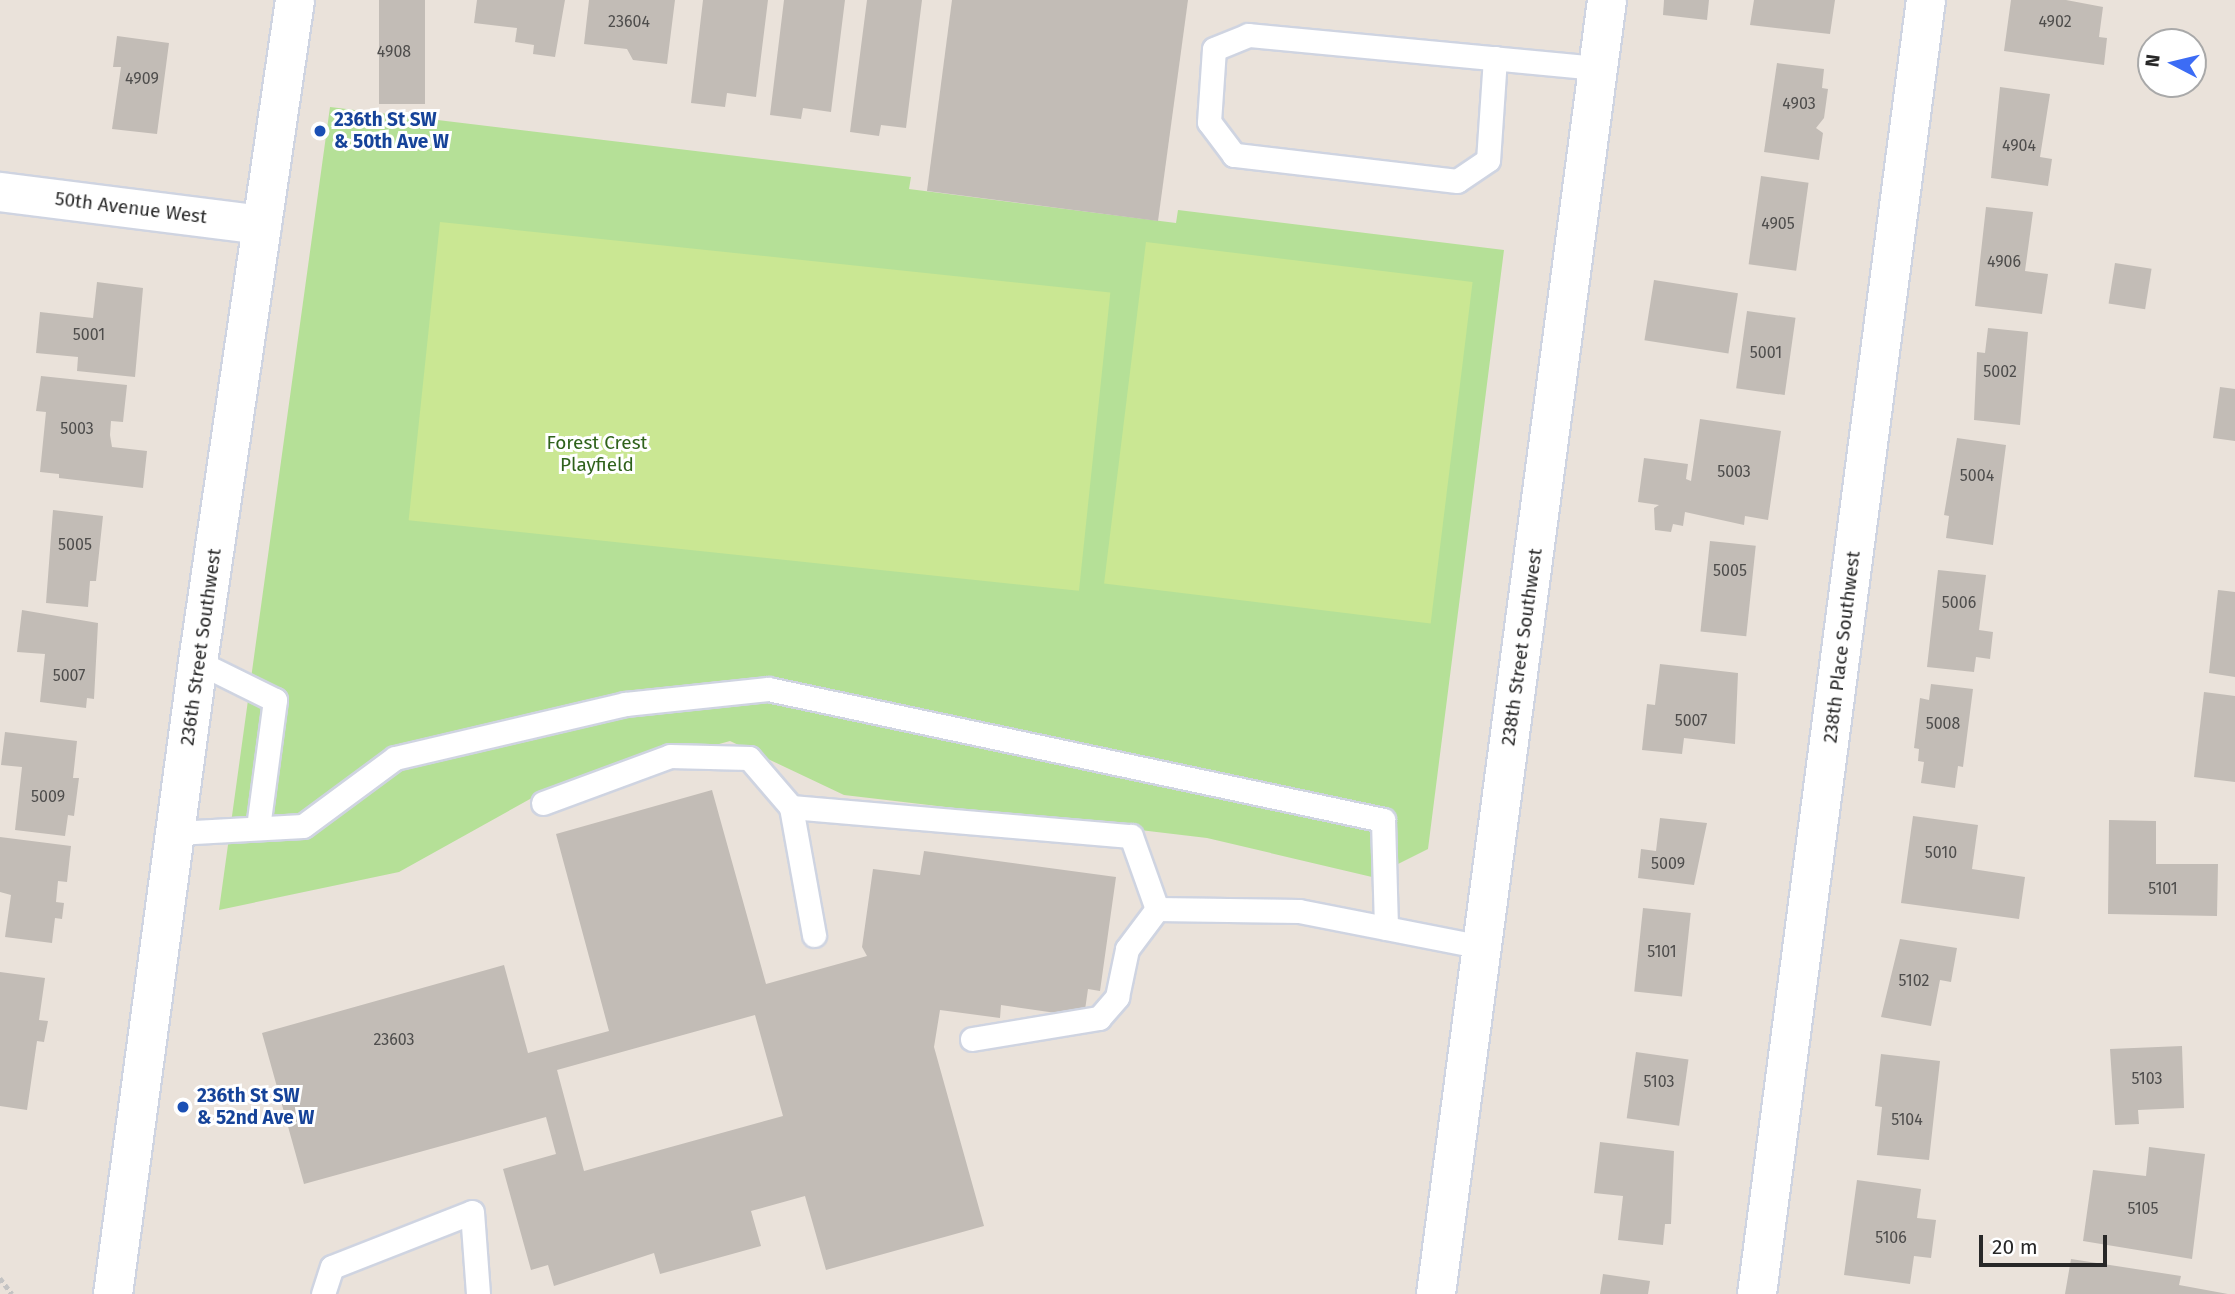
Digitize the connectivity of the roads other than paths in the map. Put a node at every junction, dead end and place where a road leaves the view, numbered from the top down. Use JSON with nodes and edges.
{"nodes":[{"id":1,"x":295,"y":0,"type":"edge"},
{"id":2,"x":1607,"y":0,"type":"edge"},
{"id":3,"x":1926,"y":0,"type":"edge"},
{"id":4,"x":1495,"y":58,"type":"junction"},
{"id":5,"x":1598,"y":68,"type":"junction"},
{"id":6,"x":0,"y":192,"type":"edge"},
{"id":7,"x":262,"y":225,"type":"junction"},
{"id":8,"x":198,"y":662,"type":"junction"},
{"id":9,"x":543,"y":803,"type":"dead end"},
{"id":10,"x":791,"y":807,"type":"junction"},
{"id":11,"x":258,"y":828,"type":"junction"},
{"id":12,"x":176,"y":833,"type":"junction"},
{"id":13,"x":1157,"y":909,"type":"junction"},
{"id":14,"x":1386,"y":928,"type":"junction"},
{"id":15,"x":814,"y":934,"type":"dead end"},
{"id":16,"x":1482,"y":947,"type":"junction"},
{"id":17,"x":972,"y":1039,"type":"dead end"},
{"id":18,"x":113,"y":1294,"type":"edge"},
{"id":19,"x":324,"y":1294,"type":"edge"},
{"id":20,"x":478,"y":1294,"type":"edge"},
{"id":21,"x":1436,"y":1294,"type":"edge"},
{"id":22,"x":1757,"y":1294,"type":"edge"}],
"edges":[{"from":1,"to":7,"type":"street","name":"236th Street Southwest"},
{"from":2,"to":5,"type":"street","name":"238th Street Southwest"},
{"from":3,"to":22,"type":"street","name":"238th Place Southwest"},
{"from":4,"to":4,"type":"lane"},
{"from":4,"to":5,"type":"lane"},
{"from":5,"to":16,"type":"street","name":"238th Street Southwest"},
{"from":6,"to":7,"type":"street","name":"50th Avenue West"},
{"from":7,"to":8,"type":"street","name":"236th Street Southwest"},
{"from":8,"to":11,"type":"lane"},
{"from":8,"to":12,"type":"street","name":"236th Street Southwest"},
{"from":9,"to":10,"type":"lane"},
{"from":10,"to":13,"type":"lane"},
{"from":10,"to":15,"type":"lane"},
{"from":11,"to":12,"type":"lane"},
{"from":11,"to":14,"type":"lane"},
{"from":12,"to":18,"type":"street","name":"236th Street Southwest"},
{"from":13,"to":14,"type":"lane"},
{"from":13,"to":17,"type":"lane"},
{"from":14,"to":16,"type":"lane"},
{"from":16,"to":21,"type":"street","name":"238th Street Southwest"},
{"from":19,"to":20,"type":"lane"}]}
